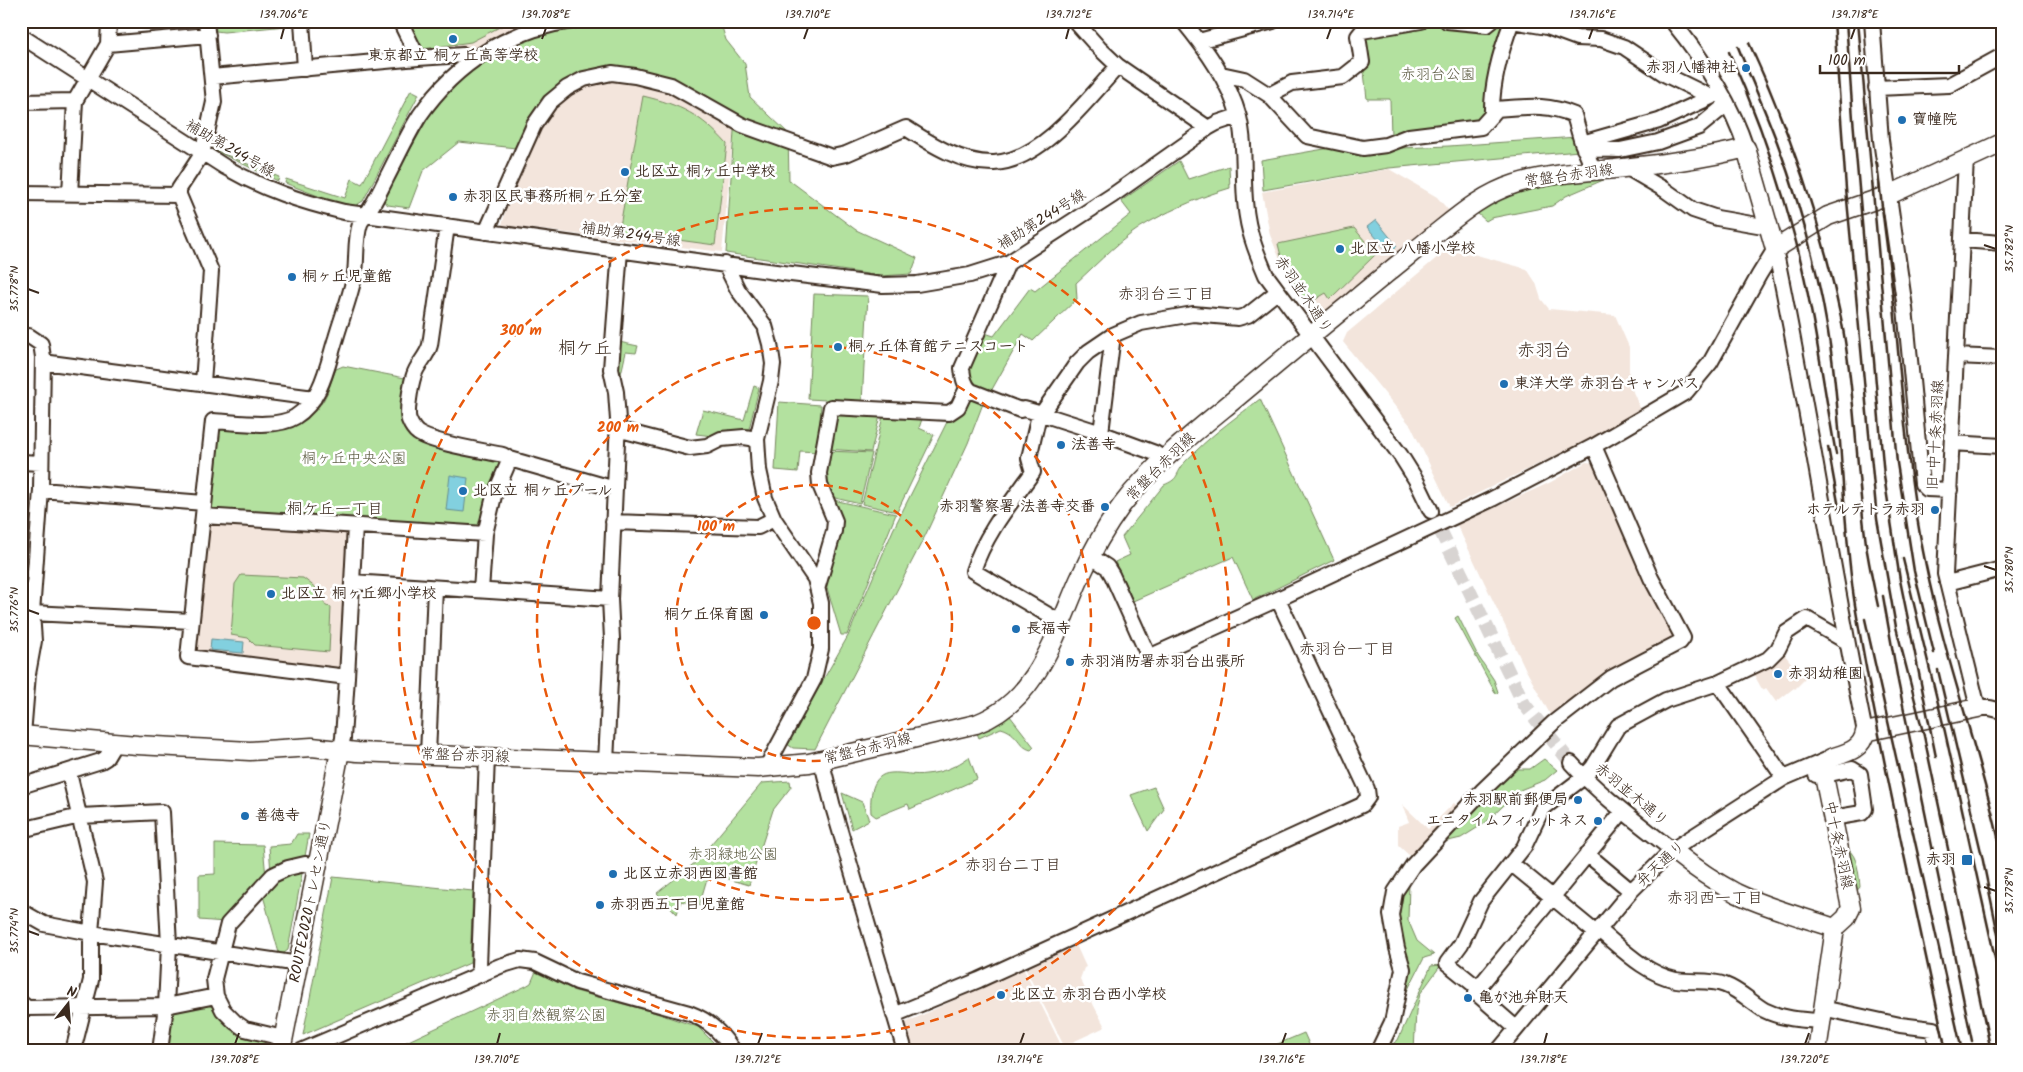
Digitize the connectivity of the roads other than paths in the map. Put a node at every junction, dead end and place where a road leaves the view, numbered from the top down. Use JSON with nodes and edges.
{"nodes":[{"id":1,"x":109,"y":21,"type":"edge"},
{"id":2,"x":302,"y":21,"type":"edge"},
{"id":3,"x":400,"y":21,"type":"edge"},
{"id":4,"x":572,"y":21,"type":"edge"},
{"id":5,"x":1075,"y":21,"type":"edge"},
{"id":6,"x":1183,"y":21,"type":"edge"},
{"id":7,"x":1273,"y":21,"type":"edge"},
{"id":8,"x":1420,"y":21,"type":"edge"},
{"id":9,"x":1447,"y":21,"type":"edge"},
{"id":10,"x":1492,"y":21,"type":"edge"},
{"id":11,"x":1512,"y":21,"type":"edge"},
{"id":12,"x":1672,"y":21,"type":"edge"},
{"id":13,"x":1872,"y":21,"type":"edge"},
{"id":14,"x":207,"y":28,"type":"edge"},
{"id":15,"x":21,"y":36,"type":"edge"},
{"id":16,"x":1199,"y":41,"type":"junction"},
{"id":17,"x":108,"y":44,"type":"junction"},
{"id":18,"x":2002,"y":56,"type":"edge"},
{"id":19,"x":418,"y":58,"type":"junction"},
{"id":20,"x":475,"y":58,"type":"junction"},
{"id":21,"x":1118,"y":66,"type":"junction"},
{"id":22,"x":305,"y":69,"type":"junction"},
{"id":23,"x":1221,"y":74,"type":"junction"},
{"id":24,"x":212,"y":77,"type":"junction"},
{"id":25,"x":86,"y":80,"type":"junction"},
{"id":26,"x":1876,"y":88,"type":"junction"},
{"id":27,"x":1269,"y":95,"type":"junction"},
{"id":28,"x":1719,"y":98,"type":"junction"},
{"id":29,"x":75,"y":101,"type":"junction"},
{"id":30,"x":21,"y":102,"type":"edge"},
{"id":31,"x":1492,"y":115,"type":"junction"},
{"id":32,"x":1238,"y":116,"type":"junction"},
{"id":33,"x":1208,"y":128,"type":"junction"},
{"id":34,"x":2002,"y":143,"type":"edge"},
{"id":35,"x":1583,"y":146,"type":"junction"},
{"id":36,"x":1746,"y":148,"type":"junction"},
{"id":37,"x":202,"y":154,"type":"junction"},
{"id":38,"x":1966,"y":159,"type":"junction"},
{"id":39,"x":1626,"y":168,"type":"junction"},
{"id":40,"x":1594,"y":171,"type":"junction"},
{"id":41,"x":21,"y":193,"type":"edge"},
{"id":42,"x":70,"y":194,"type":"junction"},
{"id":43,"x":179,"y":195,"type":"junction"},
{"id":44,"x":1889,"y":195,"type":"junction"},
{"id":45,"x":366,"y":214,"type":"junction"},
{"id":46,"x":447,"y":226,"type":"junction"},
{"id":47,"x":1769,"y":227,"type":"junction"},
{"id":48,"x":486,"y":232,"type":"junction"},
{"id":49,"x":1962,"y":240,"type":"junction"},
{"id":50,"x":2002,"y":243,"type":"edge"},
{"id":51,"x":1775,"y":249,"type":"junction"},
{"id":52,"x":620,"y":250,"type":"junction"},
{"id":53,"x":1008,"y":263,"type":"junction"},
{"id":54,"x":724,"y":264,"type":"junction"},
{"id":55,"x":1277,"y":292,"type":"junction"},
{"id":56,"x":1113,"y":335,"type":"junction"},
{"id":57,"x":21,"y":336,"type":"edge"},
{"id":58,"x":1310,"y":336,"type":"junction"},
{"id":59,"x":1956,"y":356,"type":"junction"},
{"id":60,"x":2002,"y":358,"type":"edge"},
{"id":61,"x":43,"y":362,"type":"junction"},
{"id":62,"x":203,"y":383,"type":"junction"},
{"id":63,"x":967,"y":388,"type":"junction"},
{"id":64,"x":314,"y":398,"type":"junction"},
{"id":65,"x":1042,"y":414,"type":"junction"},
{"id":66,"x":617,"y":429,"type":"junction"},
{"id":67,"x":1101,"y":433,"type":"junction"},
{"id":68,"x":757,"y":439,"type":"junction"},
{"id":69,"x":1952,"y":443,"type":"junction"},
{"id":70,"x":1594,"y":446,"type":"junction"},
{"id":71,"x":2002,"y":446,"type":"edge"},
{"id":72,"x":510,"y":459,"type":"junction"},
{"id":73,"x":1164,"y":459,"type":"junction"},
{"id":74,"x":21,"y":462,"type":"edge"},
{"id":75,"x":41,"y":463,"type":"junction"},
{"id":76,"x":615,"y":489,"type":"junction"},
{"id":77,"x":41,"y":490,"type":"junction"},
{"id":78,"x":1950,"y":490,"type":"junction"},
{"id":79,"x":204,"y":509,"type":"junction"},
{"id":80,"x":1431,"y":511,"type":"tunnel mouth"},
{"id":81,"x":774,"y":519,"type":"junction"},
{"id":82,"x":614,"y":522,"type":"junction"},
{"id":83,"x":354,"y":526,"type":"junction"},
{"id":84,"x":485,"y":534,"type":"junction"},
{"id":85,"x":1090,"y":556,"type":"junction"},
{"id":86,"x":2002,"y":569,"type":"edge"},
{"id":87,"x":352,"y":582,"type":"junction"},
{"id":88,"x":1947,"y":584,"type":"junction"},
{"id":89,"x":818,"y":586,"type":"junction"},
{"id":90,"x":435,"y":588,"type":"junction"},
{"id":91,"x":481,"y":590,"type":"junction"},
{"id":92,"x":610,"y":599,"type":"junction"},
{"id":93,"x":1278,"y":599,"type":"junction"},
{"id":94,"x":32,"y":613,"type":"junction"},
{"id":95,"x":192,"y":621,"type":"junction"},
{"id":96,"x":1062,"y":623,"type":"junction"},
{"id":97,"x":1847,"y":642,"type":"junction"},
{"id":98,"x":27,"y":648,"type":"edge"},
{"id":99,"x":347,"y":677,"type":"junction"},
{"id":100,"x":1718,"y":683,"type":"junction"},
{"id":101,"x":1978,"y":708,"type":"junction"},
{"id":102,"x":2002,"y":711,"type":"edge"},
{"id":103,"x":1865,"y":732,"type":"junction"},
{"id":104,"x":22,"y":735,"type":"edge"},
{"id":105,"x":115,"y":743,"type":"junction"},
{"id":106,"x":340,"y":751,"type":"junction"},
{"id":107,"x":428,"y":755,"type":"junction"},
{"id":108,"x":487,"y":757,"type":"junction"},
{"id":109,"x":1831,"y":758,"type":"junction"},
{"id":110,"x":819,"y":761,"type":"junction"},
{"id":111,"x":606,"y":762,"type":"junction"},
{"id":112,"x":1571,"y":763,"type":"tunnel mouth"},
{"id":113,"x":766,"y":768,"type":"junction"},
{"id":114,"x":70,"y":772,"type":"junction"},
{"id":115,"x":1584,"y":777,"type":"junction"},
{"id":116,"x":1784,"y":778,"type":"junction"},
{"id":117,"x":1826,"y":782,"type":"junction"},
{"id":118,"x":21,"y":786,"type":"edge"},
{"id":119,"x":1624,"y":811,"type":"junction"},
{"id":120,"x":80,"y":816,"type":"junction"},
{"id":121,"x":1832,"y":818,"type":"junction"},
{"id":122,"x":21,"y":830,"type":"edge"},
{"id":123,"x":1672,"y":850,"type":"junction"},
{"id":124,"x":1587,"y":854,"type":"junction"},
{"id":125,"x":1512,"y":864,"type":"junction"},
{"id":126,"x":318,"y":866,"type":"junction"},
{"id":127,"x":1631,"y":891,"type":"junction"},
{"id":128,"x":1552,"y":898,"type":"junction"},
{"id":129,"x":21,"y":911,"type":"edge"},
{"id":130,"x":1835,"y":928,"type":"junction"},
{"id":131,"x":1598,"y":932,"type":"junction"},
{"id":132,"x":91,"y":933,"type":"junction"},
{"id":133,"x":169,"y":945,"type":"junction"},
{"id":134,"x":220,"y":953,"type":"junction"},
{"id":135,"x":299,"y":964,"type":"junction"},
{"id":136,"x":481,"y":974,"type":"junction"},
{"id":137,"x":1478,"y":988,"type":"junction"},
{"id":138,"x":216,"y":996,"type":"junction"},
{"id":139,"x":21,"y":1003,"type":"edge"},
{"id":140,"x":166,"y":1006,"type":"junction"},
{"id":141,"x":83,"y":1008,"type":"junction"},
{"id":142,"x":894,"y":1015,"type":"junction"},
{"id":143,"x":1821,"y":1015,"type":"junction"},
{"id":144,"x":1516,"y":1028,"type":"junction"},
{"id":145,"x":282,"y":1044,"type":"edge"},
{"id":146,"x":73,"y":1051,"type":"edge"},
{"id":147,"x":160,"y":1051,"type":"edge"},
{"id":148,"x":301,"y":1051,"type":"edge"},
{"id":149,"x":734,"y":1051,"type":"edge"},
{"id":150,"x":905,"y":1051,"type":"edge"},
{"id":151,"x":1378,"y":1051,"type":"edge"},
{"id":152,"x":1498,"y":1051,"type":"edge"},
{"id":153,"x":1817,"y":1051,"type":"edge"},
{"id":154,"x":1938,"y":1051,"type":"edge"}],
"edges":[{"from":1,"to":17,"type":"street"},
{"from":2,"to":22,"type":"street"},
{"from":3,"to":19,"type":"street"},
{"from":4,"to":20,"type":"street"},
{"from":5,"to":21,"type":"street"},
{"from":6,"to":16,"type":"street","name":"赤羽並木通り"},
{"from":7,"to":16,"type":"street"},
{"from":8,"to":27,"type":"street"},
{"from":9,"to":10,"type":"street"},
{"from":11,"to":28,"type":"street"},
{"from":11,"to":31,"type":"street"},
{"from":12,"to":28,"type":"street"},
{"from":13,"to":26,"type":"street"},
{"from":14,"to":17,"type":"street"},
{"from":14,"to":24,"type":"street"},
{"from":15,"to":25,"type":"street","name":"補助第244号線"},
{"from":16,"to":23,"type":"street","name":"赤羽並木通り"},
{"from":17,"to":25,"type":"street"},
{"from":18,"to":26,"type":"street"},
{"from":19,"to":20,"type":"street"},
{"from":19,"to":22,"type":"street"},
{"from":20,"to":45,"type":"street"},
{"from":21,"to":33,"type":"street"},
{"from":21,"to":48,"type":"street"},
{"from":22,"to":24,"type":"street"},
{"from":23,"to":27,"type":"street"},
{"from":23,"to":32,"type":"street","name":"赤羽並木通り"},
{"from":24,"to":37,"type":"street"},
{"from":25,"to":29,"type":"street"},
{"from":25,"to":37,"type":"street","name":"補助第244号線"},
{"from":26,"to":44,"type":"street"},
{"from":27,"to":31,"type":"street"},
{"from":28,"to":35,"type":"street"},
{"from":28,"to":35,"type":"street"},
{"from":28,"to":36,"type":"street"},
{"from":29,"to":30,"type":"street"},
{"from":29,"to":42,"type":"street"},
{"from":31,"to":35,"type":"street"},
{"from":32,"to":33,"type":"street","name":"補助第244号線"},
{"from":32,"to":55,"type":"street","name":"赤羽並木通り"},
{"from":33,"to":53,"type":"street","name":"補助第244号線"},
{"from":34,"to":38,"type":"main road"},
{"from":35,"to":40,"type":"street"},
{"from":36,"to":39,"type":"main road","name":"常盤台赤羽線"},
{"from":36,"to":47,"type":"main road"},
{"from":37,"to":43,"type":"street"},
{"from":37,"to":45,"type":"street","name":"補助第244号線"},
{"from":38,"to":44,"type":"main road"},
{"from":38,"to":49,"type":"street","name":"旧 中十条赤羽線"},
{"from":39,"to":40,"type":"main road","name":"常盤台赤羽線"},
{"from":39,"to":47,"type":"street"},
{"from":40,"to":58,"type":"main road","name":"常盤台赤羽線"},
{"from":41,"to":42,"type":"street"},
{"from":42,"to":43,"type":"street"},
{"from":43,"to":62,"type":"street"},
{"from":44,"to":51,"type":"main road"},
{"from":44,"to":78,"type":"street"},
{"from":45,"to":46,"type":"street","name":"補助第244号線"},
{"from":45,"to":64,"type":"street"},
{"from":46,"to":48,"type":"street","name":"補助第244号線"},
{"from":46,"to":72,"type":"street"},
{"from":47,"to":51,"type":"main road"},
{"from":48,"to":52,"type":"street","name":"補助第244号線"},
{"from":49,"to":50,"type":"street"},
{"from":49,"to":59,"type":"street","name":"旧 中十条赤羽線"},
{"from":51,"to":70,"type":"street"},
{"from":51,"to":97,"type":"street"},
{"from":52,"to":54,"type":"street","name":"補助第244号線"},
{"from":52,"to":66,"type":"street"},
{"from":53,"to":54,"type":"street","name":"補助第244号線"},
{"from":53,"to":63,"type":"street"},
{"from":54,"to":68,"type":"street"},
{"from":55,"to":56,"type":"street"},
{"from":55,"to":58,"type":"street","name":"赤羽並木通り"},
{"from":56,"to":65,"type":"street"},
{"from":56,"to":67,"type":"street"},
{"from":57,"to":61,"type":"street"},
{"from":58,"to":73,"type":"main road","name":"常盤台赤羽線"},
{"from":58,"to":80,"type":"street","name":"赤羽並木通り"},
{"from":59,"to":60,"type":"street"},
{"from":59,"to":69,"type":"street","name":"旧 中十条赤羽線"},
{"from":61,"to":62,"type":"street"},
{"from":61,"to":75,"type":"street"},
{"from":62,"to":64,"type":"street"},
{"from":63,"to":65,"type":"street"},
{"from":63,"to":89,"type":"street"},
{"from":64,"to":79,"type":"street"},
{"from":65,"to":67,"type":"street"},
{"from":65,"to":96,"type":"street"},
{"from":66,"to":68,"type":"street"},
{"from":66,"to":76,"type":"street"},
{"from":67,"to":73,"type":"street"},
{"from":68,"to":81,"type":"street"},
{"from":69,"to":71,"type":"street"},
{"from":69,"to":78,"type":"street","name":"旧 中十条赤羽線"},
{"from":70,"to":93,"type":"street"},
{"from":70,"to":151,"type":"street"},
{"from":72,"to":76,"type":"street"},
{"from":72,"to":84,"type":"street"},
{"from":73,"to":85,"type":"main road","name":"常盤台赤羽線"},
{"from":74,"to":75,"type":"street"},
{"from":75,"to":77,"type":"street"},
{"from":76,"to":82,"type":"street"},
{"from":77,"to":79,"type":"street"},
{"from":77,"to":94,"type":"street"},
{"from":78,"to":88,"type":"street","name":"旧 中十条赤羽線"},
{"from":79,"to":83,"type":"street"},
{"from":79,"to":95,"type":"street"},
{"from":81,"to":82,"type":"street"},
{"from":81,"to":89,"type":"street"},
{"from":82,"to":92,"type":"street"},
{"from":83,"to":84,"type":"street"},
{"from":83,"to":87,"type":"street"},
{"from":84,"to":91,"type":"street"},
{"from":85,"to":93,"type":"street"},
{"from":85,"to":96,"type":"main road","name":"常盤台赤羽線"},
{"from":86,"to":88,"type":"street"},
{"from":87,"to":90,"type":"street"},
{"from":87,"to":99,"type":"street"},
{"from":88,"to":101,"type":"street","name":"旧 中十条赤羽線"},
{"from":89,"to":113,"type":"street"},
{"from":90,"to":91,"type":"street"},
{"from":90,"to":107,"type":"street"},
{"from":91,"to":92,"type":"street"},
{"from":92,"to":111,"type":"street"},
{"from":93,"to":142,"type":"street"},
{"from":94,"to":95,"type":"street"},
{"from":94,"to":98,"type":"street"},
{"from":95,"to":99,"type":"street"},
{"from":96,"to":110,"type":"main road","name":"常盤台赤羽線"},
{"from":97,"to":100,"type":"street"},
{"from":97,"to":103,"type":"street"},
{"from":98,"to":104,"type":"street"},
{"from":99,"to":106,"type":"street"},
{"from":100,"to":115,"type":"street"},
{"from":100,"to":116,"type":"street"},
{"from":101,"to":102,"type":"street"},
{"from":101,"to":103,"type":"main road"},
{"from":103,"to":109,"type":"main road","name":"弁天通り"},
{"from":104,"to":105,"type":"main road","name":"常盤台赤羽線"},
{"from":105,"to":106,"type":"main road","name":"常盤台赤羽線"},
{"from":105,"to":114,"type":"street"},
{"from":106,"to":107,"type":"main road","name":"常盤台赤羽線"},
{"from":106,"to":126,"type":"main road","name":"ROUTE2020トレセン通り"},
{"from":107,"to":108,"type":"main road","name":"常盤台赤羽線"},
{"from":108,"to":111,"type":"main road","name":"常盤台赤羽線"},
{"from":108,"to":136,"type":"street"},
{"from":109,"to":116,"type":"street","name":"弁天通り"},
{"from":109,"to":117,"type":"main road"},
{"from":110,"to":113,"type":"main road","name":"常盤台赤羽線"},
{"from":110,"to":142,"type":"street"},
{"from":111,"to":113,"type":"main road","name":"常盤台赤羽線"},
{"from":112,"to":115,"type":"street","name":"赤羽並木通り"},
{"from":114,"to":118,"type":"street"},
{"from":114,"to":120,"type":"street"},
{"from":115,"to":119,"type":"street","name":"赤羽並木通り"},
{"from":115,"to":125,"type":"street"},
{"from":116,"to":117,"type":"street"},
{"from":116,"to":123,"type":"street","name":"弁天通り"},
{"from":117,"to":121,"type":"main road","name":"中十条赤羽線"},
{"from":117,"to":121,"type":"street"},
{"from":119,"to":123,"type":"street","name":"赤羽並木通り"},
{"from":119,"to":124,"type":"street"},
{"from":120,"to":122,"type":"street"},
{"from":120,"to":132,"type":"street"},
{"from":120,"to":133,"type":"street"},
{"from":121,"to":130,"type":"main road","name":"中十条赤羽線"},
{"from":123,"to":127,"type":"street","name":"弁天通り"},
{"from":123,"to":130,"type":"main road"},
{"from":124,"to":127,"type":"street"},
{"from":124,"to":128,"type":"street"},
{"from":125,"to":128,"type":"street"},
{"from":125,"to":137,"type":"street"},
{"from":126,"to":134,"type":"street"},
{"from":126,"to":135,"type":"main road","name":"ROUTE2020トレセン通り"},
{"from":127,"to":131,"type":"street","name":"弁天通り"},
{"from":128,"to":131,"type":"street"},
{"from":128,"to":137,"type":"street"},
{"from":129,"to":132,"type":"street"},
{"from":130,"to":143,"type":"main road","name":"中十条赤羽線"},
{"from":131,"to":143,"type":"street"},
{"from":131,"to":144,"type":"street","name":"弁天通り"},
{"from":132,"to":133,"type":"street"},
{"from":132,"to":141,"type":"street"},
{"from":133,"to":134,"type":"street"},
{"from":133,"to":140,"type":"street"},
{"from":134,"to":135,"type":"street"},
{"from":134,"to":138,"type":"street"},
{"from":135,"to":145,"type":"main road","name":"ROUTE2020トレセン通り"},
{"from":136,"to":148,"type":"street"},
{"from":136,"to":149,"type":"street"},
{"from":137,"to":144,"type":"street"},
{"from":138,"to":140,"type":"street"},
{"from":138,"to":145,"type":"street"},
{"from":139,"to":141,"type":"street"},
{"from":140,"to":141,"type":"street"},
{"from":140,"to":147,"type":"street"},
{"from":141,"to":146,"type":"street"},
{"from":142,"to":150,"type":"street"},
{"from":143,"to":153,"type":"main road","name":"中十条赤羽線"},
{"from":143,"to":154,"type":"street"},
{"from":144,"to":152,"type":"street","name":"弁天通り"}]}
